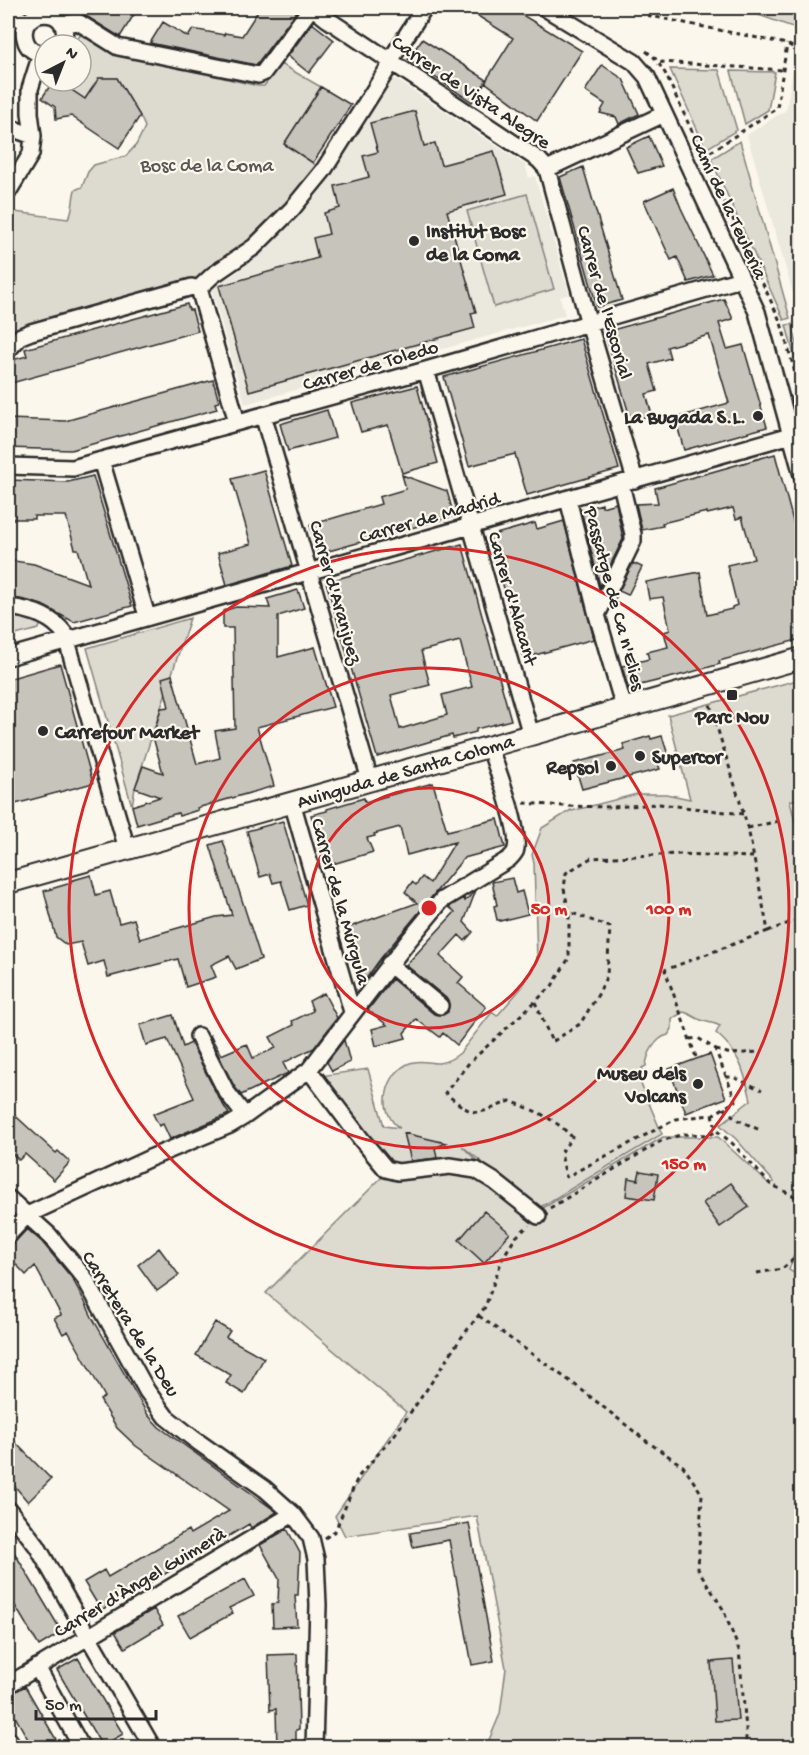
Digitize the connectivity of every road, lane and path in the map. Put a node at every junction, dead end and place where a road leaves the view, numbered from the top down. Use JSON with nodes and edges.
{"nodes":[{"id":1,"x":312,"y":8,"type":"edge"},
{"id":2,"x":424,"y":8,"type":"edge"},
{"id":3,"x":545,"y":8,"type":"edge"},
{"id":4,"x":631,"y":8,"type":"edge"},
{"id":5,"x":787,"y":8,"type":"edge"},
{"id":6,"x":8,"y":11,"type":"edge"},
{"id":7,"x":801,"y":12,"type":"edge"},
{"id":8,"x":62,"y":17,"type":"edge"},
{"id":9,"x":27,"y":23,"type":"junction"},
{"id":10,"x":65,"y":33,"type":"edge"},
{"id":11,"x":787,"y":44,"type":"junction"},
{"id":12,"x":33,"y":50,"type":"edge"},
{"id":13,"x":801,"y":52,"type":"edge"},
{"id":14,"x":391,"y":61,"type":"junction"},
{"id":15,"x":652,"y":62,"type":"dead end"},
{"id":16,"x":783,"y":70,"type":"junction"},
{"id":17,"x":33,"y":81,"type":"edge"},
{"id":18,"x":664,"y":114,"type":"junction"},
{"id":19,"x":8,"y":126,"type":"edge"},
{"id":20,"x":33,"y":136,"type":"junction"},
{"id":21,"x":698,"y":160,"type":"dead end"},
{"id":22,"x":548,"y":169,"type":"junction"},
{"id":23,"x":8,"y":192,"type":"edge"},
{"id":24,"x":741,"y":279,"type":"junction"},
{"id":25,"x":195,"y":288,"type":"junction"},
{"id":26,"x":590,"y":324,"type":"junction"},
{"id":27,"x":8,"y":350,"type":"edge"},
{"id":28,"x":426,"y":370,"type":"junction"},
{"id":29,"x":263,"y":415,"type":"junction"},
{"id":30,"x":237,"y":422,"type":"junction"},
{"id":31,"x":796,"y":434,"type":"edge"},
{"id":32,"x":101,"y":460,"type":"junction"},
{"id":33,"x":8,"y":466,"type":"edge"},
{"id":34,"x":801,"y":475,"type":"edge"},
{"id":35,"x":628,"y":482,"type":"junction"},
{"id":36,"x":568,"y":499,"type":"junction"},
{"id":37,"x":471,"y":526,"type":"junction"},
{"id":38,"x":309,"y":571,"type":"junction"},
{"id":39,"x":8,"y":607,"type":"edge"},
{"id":40,"x":597,"y":615,"type":"junction"},
{"id":41,"x":147,"y":616,"type":"junction"},
{"id":42,"x":67,"y":640,"type":"junction"},
{"id":43,"x":8,"y":657,"type":"edge"},
{"id":44,"x":801,"y":658,"type":"edge"},
{"id":45,"x":705,"y":685,"type":"junction"},
{"id":46,"x":624,"y":708,"type":"junction"},
{"id":47,"x":531,"y":735,"type":"junction"},
{"id":48,"x":489,"y":747,"type":"junction"},
{"id":49,"x":369,"y":780,"type":"junction"},
{"id":50,"x":292,"y":802,"type":"junction"},
{"id":51,"x":508,"y":802,"type":"junction"},
{"id":52,"x":743,"y":814,"type":"junction"},
{"id":53,"x":779,"y":821,"type":"dead end"},
{"id":54,"x":748,"y":828,"type":"junction"},
{"id":55,"x":127,"y":849,"type":"junction"},
{"id":56,"x":753,"y":857,"type":"junction"},
{"id":57,"x":8,"y":883,"type":"edge"},
{"id":58,"x":569,"y":912,"type":"junction"},
{"id":59,"x":801,"y":918,"type":"edge"},
{"id":60,"x":768,"y":931,"type":"junction"},
{"id":61,"x":389,"y":964,"type":"junction"},
{"id":62,"x":535,"y":1002,"type":"junction"},
{"id":63,"x":440,"y":1006,"type":"dead end"},
{"id":64,"x":352,"y":1012,"type":"junction"},
{"id":65,"x":198,"y":1036,"type":"dead end"},
{"id":66,"x":690,"y":1039,"type":"junction"},
{"id":67,"x":715,"y":1049,"type":"junction"},
{"id":68,"x":758,"y":1052,"type":"dead end"},
{"id":69,"x":696,"y":1057,"type":"dead end"},
{"id":70,"x":309,"y":1070,"type":"junction"},
{"id":71,"x":726,"y":1077,"type":"junction"},
{"id":72,"x":762,"y":1090,"type":"dead end"},
{"id":73,"x":724,"y":1108,"type":"junction"},
{"id":74,"x":712,"y":1115,"type":"junction"},
{"id":75,"x":245,"y":1116,"type":"junction"},
{"id":76,"x":717,"y":1131,"type":"junction"},
{"id":77,"x":760,"y":1131,"type":"dead end"},
{"id":78,"x":8,"y":1198,"type":"edge"},
{"id":79,"x":801,"y":1200,"type":"edge"},
{"id":80,"x":27,"y":1215,"type":"junction"},
{"id":81,"x":538,"y":1216,"type":"junction"},
{"id":82,"x":8,"y":1235,"type":"edge"},
{"id":83,"x":801,"y":1252,"type":"edge"},
{"id":84,"x":757,"y":1273,"type":"dead end"},
{"id":85,"x":479,"y":1316,"type":"junction"},
{"id":86,"x":8,"y":1509,"type":"edge"},
{"id":87,"x":293,"y":1514,"type":"junction"},
{"id":88,"x":313,"y":1546,"type":"junction"},
{"id":89,"x":88,"y":1636,"type":"junction"},
{"id":90,"x":37,"y":1667,"type":"junction"},
{"id":91,"x":8,"y":1685,"type":"edge"},
{"id":92,"x":8,"y":1742,"type":"edge"},
{"id":93,"x":10,"y":1748,"type":"edge"},
{"id":94,"x":82,"y":1748,"type":"edge"},
{"id":95,"x":153,"y":1748,"type":"edge"},
{"id":96,"x":314,"y":1748,"type":"edge"},
{"id":97,"x":746,"y":1748,"type":"edge"}],
"edges":[{"from":1,"to":8,"type":"street"},
{"from":1,"to":14,"type":"street","name":"Carrer de Vista Alegre"},
{"from":2,"to":14,"type":"street"},
{"from":3,"to":18,"type":"street","name":"Camí de la Teuleria"},
{"from":4,"to":11,"type":"path"},
{"from":5,"to":7,"type":"path"},
{"from":6,"to":9,"type":"street"},
{"from":8,"to":9,"type":"street"},
{"from":8,"to":10,"type":"street"},
{"from":9,"to":12,"type":"street"},
{"from":11,"to":13,"type":"path"},
{"from":11,"to":16,"type":"path"},
{"from":14,"to":22,"type":"street","name":"Carrer de Vista Alegre"},
{"from":14,"to":25,"type":"street"},
{"from":15,"to":16,"type":"path"},
{"from":16,"to":21,"type":"path"},
{"from":17,"to":20,"type":"street"},
{"from":18,"to":22,"type":"street"},
{"from":18,"to":24,"type":"street","name":"Camí de la Teuleria"},
{"from":19,"to":20,"type":"street"},
{"from":20,"to":23,"type":"street"},
{"from":22,"to":26,"type":"street","name":"Carrer de l'Escorial"},
{"from":24,"to":26,"type":"street","name":"Carrer de Toledo"},
{"from":24,"to":31,"type":"street","name":"Camí de la Teuleria"},
{"from":25,"to":27,"type":"street"},
{"from":25,"to":30,"type":"street"},
{"from":26,"to":28,"type":"street","name":"Carrer de Toledo"},
{"from":26,"to":35,"type":"street","name":"Carrer de l'Escorial"},
{"from":28,"to":29,"type":"street","name":"Carrer de Toledo"},
{"from":28,"to":37,"type":"street","name":"Carrer d'Alacant"},
{"from":29,"to":30,"type":"street","name":"Carrer de Toledo"},
{"from":29,"to":38,"type":"street","name":"Carrer d'Aranjuez"},
{"from":30,"to":32,"type":"street","name":"Carrer de Toledo"},
{"from":31,"to":34,"type":"street","name":"Camí de la Teuleria"},
{"from":31,"to":35,"type":"street","name":"Carrer de Madrid"},
{"from":32,"to":33,"type":"street","name":"Carrer de Toledo"},
{"from":32,"to":41,"type":"street"},
{"from":35,"to":36,"type":"street","name":"Carrer de Madrid"},
{"from":35,"to":40,"type":"street","name":"Carrer de l'Escorial"},
{"from":36,"to":37,"type":"street","name":"Carrer de Madrid"},
{"from":36,"to":40,"type":"street","name":"Passatge de Ca n'Elies"},
{"from":37,"to":38,"type":"street","name":"Carrer de Madrid"},
{"from":37,"to":47,"type":"street","name":"Carrer d'Alacant"},
{"from":38,"to":41,"type":"street","name":"Carrer de Madrid"},
{"from":38,"to":49,"type":"street","name":"Carrer d'Aranjuez"},
{"from":39,"to":42,"type":"street"},
{"from":40,"to":46,"type":"street","name":"Passatge de Ca n'Elies"},
{"from":41,"to":42,"type":"street","name":"Carrer de Madrid"},
{"from":42,"to":43,"type":"street","name":"Carrer de Madrid"},
{"from":42,"to":55,"type":"street"},
{"from":44,"to":45,"type":"main road","name":"Avinguda de Santa Coloma"},
{"from":45,"to":46,"type":"main road","name":"Avinguda de Santa Coloma"},
{"from":45,"to":52,"type":"path"},
{"from":46,"to":47,"type":"main road","name":"Avinguda de Santa Coloma"},
{"from":47,"to":48,"type":"main road","name":"Avinguda de Santa Coloma"},
{"from":48,"to":49,"type":"main road","name":"Avinguda de Santa Coloma"},
{"from":48,"to":51,"type":"street"},
{"from":49,"to":50,"type":"main road","name":"Avinguda de Santa Coloma"},
{"from":50,"to":55,"type":"main road","name":"Avinguda de Santa Coloma"},
{"from":50,"to":64,"type":"street","name":"Carrer de la Múrgula"},
{"from":51,"to":52,"type":"path"},
{"from":51,"to":61,"type":"street"},
{"from":52,"to":54,"type":"path"},
{"from":53,"to":54,"type":"path"},
{"from":54,"to":56,"type":"path"},
{"from":55,"to":57,"type":"main road","name":"Avinguda de Santa Coloma"},
{"from":56,"to":58,"type":"path"},
{"from":56,"to":60,"type":"path"},
{"from":58,"to":62,"type":"path"},
{"from":58,"to":62,"type":"path"},
{"from":59,"to":60,"type":"path"},
{"from":60,"to":66,"type":"path"},
{"from":61,"to":63,"type":"street"},
{"from":61,"to":64,"type":"street"},
{"from":62,"to":74,"type":"path"},
{"from":64,"to":70,"type":"street"},
{"from":65,"to":75,"type":"street"},
{"from":66,"to":67,"type":"path"},
{"from":66,"to":69,"type":"path"},
{"from":67,"to":68,"type":"path"},
{"from":67,"to":71,"type":"path"},
{"from":70,"to":75,"type":"street"},
{"from":70,"to":81,"type":"street"},
{"from":71,"to":72,"type":"path"},
{"from":71,"to":73,"type":"path"},
{"from":73,"to":74,"type":"path"},
{"from":73,"to":77,"type":"path"},
{"from":74,"to":76,"type":"path"},
{"from":75,"to":80,"type":"street"},
{"from":76,"to":79,"type":"path"},
{"from":76,"to":81,"type":"path"},
{"from":78,"to":80,"type":"street","name":"Carretera de la Deu"},
{"from":80,"to":82,"type":"street"},
{"from":80,"to":87,"type":"street","name":"Carretera de la Deu"},
{"from":81,"to":85,"type":"path"},
{"from":83,"to":84,"type":"path"},
{"from":85,"to":88,"type":"path"},
{"from":85,"to":97,"type":"path"},
{"from":86,"to":89,"type":"street"},
{"from":87,"to":88,"type":"street","name":"Carretera de la Deu"},
{"from":87,"to":89,"type":"street","name":"Carrer d'Àngel Guimerà"},
{"from":88,"to":96,"type":"street","name":"Carretera de la Deu"},
{"from":89,"to":90,"type":"street","name":"Carrer d'Àngel Guimerà"},
{"from":89,"to":95,"type":"street"},
{"from":90,"to":91,"type":"street","name":"Carrer d'Àngel Guimerà"},
{"from":90,"to":94,"type":"street"},
{"from":92,"to":93,"type":"main road"}]}
